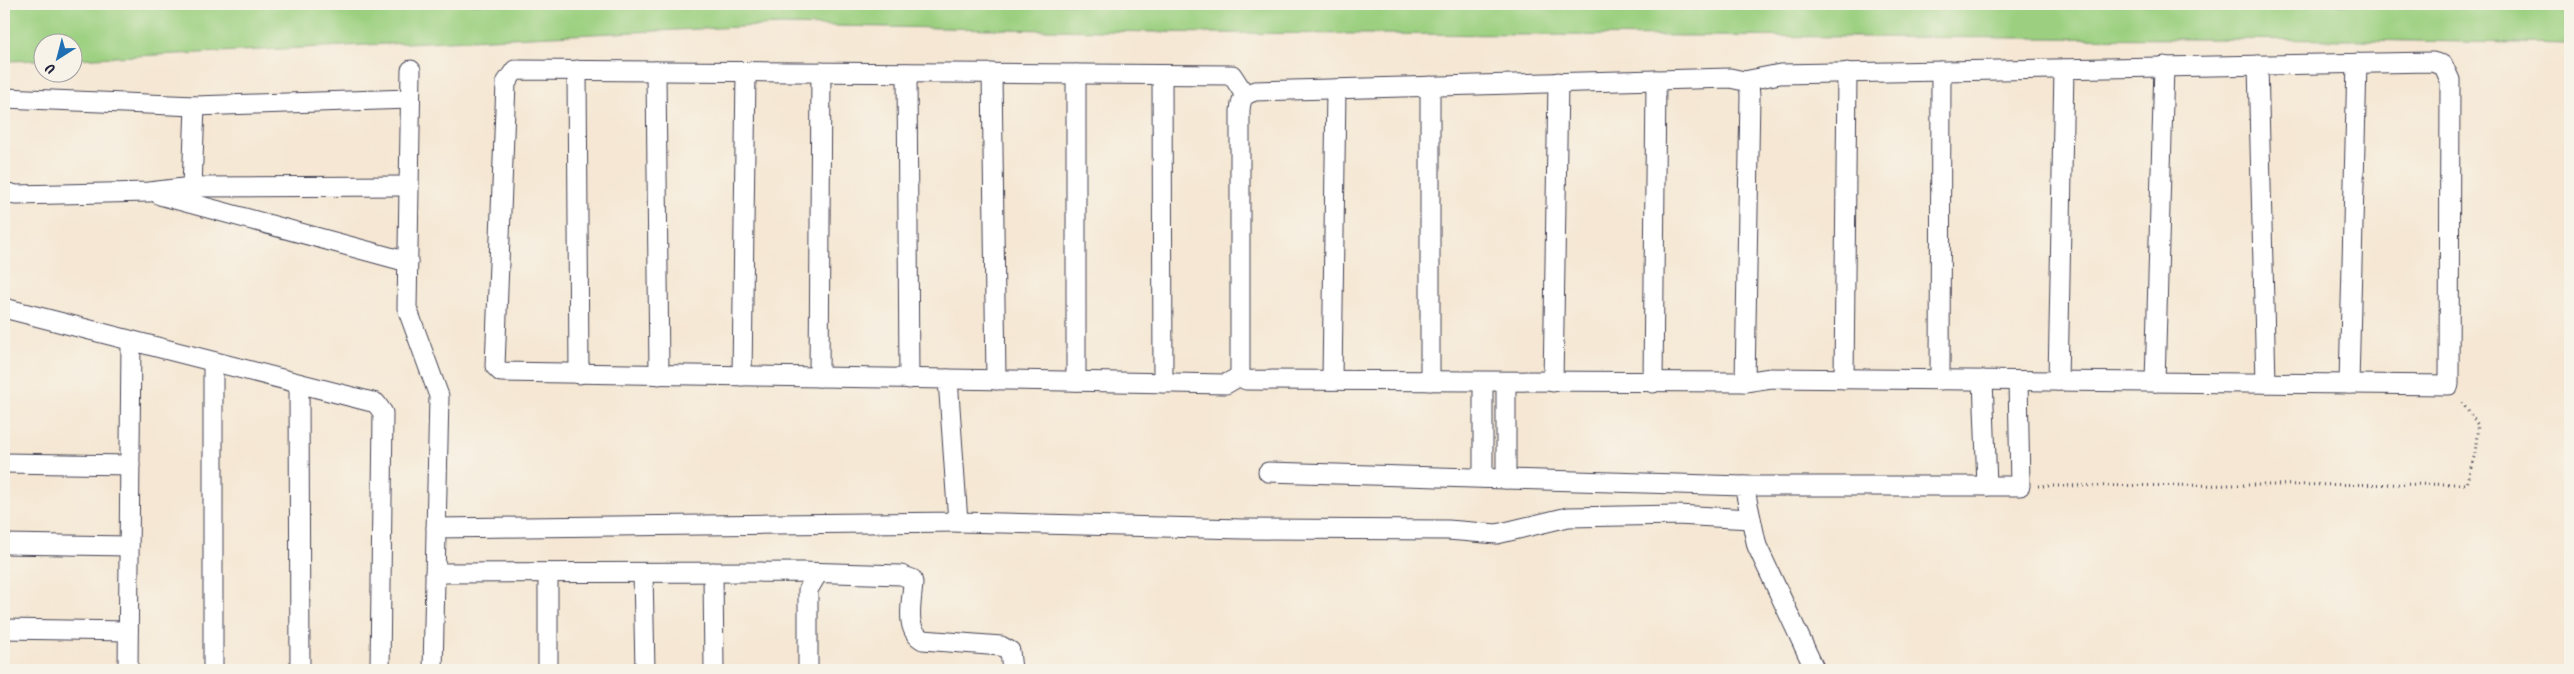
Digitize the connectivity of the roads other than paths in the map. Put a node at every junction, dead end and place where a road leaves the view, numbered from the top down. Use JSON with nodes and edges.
{"nodes":[{"id":1,"x":2357,"y":63,"type":"junction"},
{"id":2,"x":2258,"y":65,"type":"junction"},
{"id":3,"x":2164,"y":66,"type":"junction"},
{"id":4,"x":2064,"y":68,"type":"junction"},
{"id":5,"x":411,"y":70,"type":"dead end"},
{"id":6,"x":577,"y":70,"type":"junction"},
{"id":7,"x":656,"y":71,"type":"junction"},
{"id":8,"x":1940,"y":71,"type":"junction"},
{"id":9,"x":746,"y":72,"type":"junction"},
{"id":10,"x":821,"y":72,"type":"junction"},
{"id":11,"x":1847,"y":72,"type":"junction"},
{"id":12,"x":906,"y":73,"type":"junction"},
{"id":13,"x":992,"y":73,"type":"junction"},
{"id":14,"x":1076,"y":74,"type":"junction"},
{"id":15,"x":1162,"y":75,"type":"junction"},
{"id":16,"x":1656,"y":80,"type":"junction"},
{"id":17,"x":1744,"y":80,"type":"junction"},
{"id":18,"x":1558,"y":82,"type":"junction"},
{"id":19,"x":1430,"y":86,"type":"junction"},
{"id":20,"x":1336,"y":89,"type":"junction"},
{"id":21,"x":1244,"y":94,"type":"junction"},
{"id":22,"x":4,"y":98,"type":"edge"},
{"id":23,"x":410,"y":99,"type":"junction"},
{"id":24,"x":195,"y":106,"type":"junction"},
{"id":25,"x":409,"y":186,"type":"junction"},
{"id":26,"x":192,"y":187,"type":"junction"},
{"id":27,"x":4,"y":192,"type":"edge"},
{"id":28,"x":149,"y":192,"type":"junction"},
{"id":29,"x":408,"y":262,"type":"junction"},
{"id":30,"x":4,"y":308,"type":"edge"},
{"id":31,"x":131,"y":341,"type":"junction"},
{"id":32,"x":213,"y":362,"type":"junction"},
{"id":33,"x":580,"y":374,"type":"junction"},
{"id":34,"x":659,"y":374,"type":"junction"},
{"id":35,"x":742,"y":376,"type":"junction"},
{"id":36,"x":1240,"y":376,"type":"junction"},
{"id":37,"x":819,"y":377,"type":"junction"},
{"id":38,"x":909,"y":379,"type":"junction"},
{"id":39,"x":948,"y":379,"type":"junction"},
{"id":40,"x":1844,"y":379,"type":"junction"},
{"id":41,"x":996,"y":380,"type":"junction"},
{"id":42,"x":1332,"y":380,"type":"junction"},
{"id":43,"x":1940,"y":380,"type":"junction"},
{"id":44,"x":1983,"y":380,"type":"junction"},
{"id":45,"x":1076,"y":381,"type":"junction"},
{"id":46,"x":1430,"y":381,"type":"junction"},
{"id":47,"x":2018,"y":381,"type":"junction"},
{"id":48,"x":2058,"y":381,"type":"junction"},
{"id":49,"x":1483,"y":382,"type":"junction"},
{"id":50,"x":1506,"y":382,"type":"junction"},
{"id":51,"x":1554,"y":382,"type":"junction"},
{"id":52,"x":1745,"y":382,"type":"junction"},
{"id":53,"x":2155,"y":382,"type":"junction"},
{"id":54,"x":1163,"y":383,"type":"junction"},
{"id":55,"x":1653,"y":383,"type":"junction"},
{"id":56,"x":2266,"y":383,"type":"junction"},
{"id":57,"x":299,"y":384,"type":"junction"},
{"id":58,"x":2349,"y":384,"type":"junction"},
{"id":59,"x":4,"y":462,"type":"edge"},
{"id":60,"x":130,"y":465,"type":"junction"},
{"id":61,"x":1268,"y":472,"type":"dead end"},
{"id":62,"x":1483,"y":478,"type":"junction"},
{"id":63,"x":1506,"y":479,"type":"junction"},
{"id":64,"x":1744,"y":486,"type":"junction"},
{"id":65,"x":1987,"y":486,"type":"junction"},
{"id":66,"x":1751,"y":519,"type":"junction"},
{"id":67,"x":958,"y":522,"type":"junction"},
{"id":68,"x":436,"y":528,"type":"junction"},
{"id":69,"x":4,"y":544,"type":"edge"},
{"id":70,"x":129,"y":546,"type":"junction"},
{"id":71,"x":435,"y":572,"type":"junction"},
{"id":72,"x":548,"y":572,"type":"junction"},
{"id":73,"x":713,"y":572,"type":"junction"},
{"id":74,"x":643,"y":573,"type":"junction"},
{"id":75,"x":818,"y":573,"type":"junction"},
{"id":76,"x":4,"y":629,"type":"edge"},
{"id":77,"x":128,"y":631,"type":"junction"},
{"id":78,"x":128,"y":670,"type":"edge"},
{"id":79,"x":213,"y":670,"type":"edge"},
{"id":80,"x":300,"y":670,"type":"edge"},
{"id":81,"x":380,"y":670,"type":"edge"},
{"id":82,"x":433,"y":670,"type":"edge"},
{"id":83,"x":548,"y":670,"type":"edge"},
{"id":84,"x":645,"y":670,"type":"edge"},
{"id":85,"x":714,"y":670,"type":"edge"},
{"id":86,"x":808,"y":670,"type":"edge"},
{"id":87,"x":1012,"y":670,"type":"edge"},
{"id":88,"x":1815,"y":670,"type":"edge"}],
"edges":[{"from":1,"to":2,"type":"street"},
{"from":1,"to":58,"type":"street"},
{"from":1,"to":58,"type":"street"},
{"from":2,"to":3,"type":"street"},
{"from":2,"to":56,"type":"street"},
{"from":3,"to":4,"type":"street"},
{"from":3,"to":53,"type":"street"},
{"from":4,"to":8,"type":"street"},
{"from":4,"to":48,"type":"street"},
{"from":5,"to":23,"type":"street"},
{"from":6,"to":7,"type":"street"},
{"from":6,"to":33,"type":"street"},
{"from":6,"to":33,"type":"street"},
{"from":7,"to":9,"type":"street"},
{"from":7,"to":34,"type":"street"},
{"from":8,"to":11,"type":"street"},
{"from":8,"to":43,"type":"street"},
{"from":9,"to":10,"type":"street"},
{"from":9,"to":35,"type":"street"},
{"from":10,"to":12,"type":"street"},
{"from":10,"to":37,"type":"street"},
{"from":11,"to":17,"type":"street"},
{"from":11,"to":40,"type":"street"},
{"from":12,"to":13,"type":"street"},
{"from":12,"to":38,"type":"street"},
{"from":13,"to":14,"type":"street"},
{"from":13,"to":41,"type":"street"},
{"from":14,"to":15,"type":"street"},
{"from":14,"to":45,"type":"street"},
{"from":15,"to":21,"type":"street"},
{"from":15,"to":54,"type":"street"},
{"from":16,"to":17,"type":"street"},
{"from":16,"to":18,"type":"street"},
{"from":16,"to":55,"type":"street"},
{"from":17,"to":52,"type":"street"},
{"from":18,"to":19,"type":"street"},
{"from":18,"to":51,"type":"street"},
{"from":19,"to":20,"type":"street"},
{"from":19,"to":46,"type":"street"},
{"from":20,"to":21,"type":"street"},
{"from":20,"to":42,"type":"street"},
{"from":21,"to":36,"type":"street"},
{"from":22,"to":24,"type":"street"},
{"from":23,"to":24,"type":"street"},
{"from":23,"to":25,"type":"street"},
{"from":24,"to":26,"type":"street"},
{"from":25,"to":26,"type":"street"},
{"from":25,"to":29,"type":"street"},
{"from":26,"to":28,"type":"street"},
{"from":27,"to":28,"type":"street"},
{"from":28,"to":29,"type":"street"},
{"from":29,"to":68,"type":"street"},
{"from":30,"to":31,"type":"street"},
{"from":31,"to":32,"type":"street"},
{"from":31,"to":60,"type":"street"},
{"from":32,"to":57,"type":"street"},
{"from":32,"to":79,"type":"street"},
{"from":33,"to":34,"type":"street"},
{"from":34,"to":35,"type":"street"},
{"from":35,"to":37,"type":"street"},
{"from":36,"to":42,"type":"street"},
{"from":36,"to":54,"type":"street"},
{"from":37,"to":38,"type":"street"},
{"from":38,"to":39,"type":"street"},
{"from":39,"to":41,"type":"street"},
{"from":39,"to":67,"type":"street"},
{"from":40,"to":43,"type":"street"},
{"from":40,"to":52,"type":"street"},
{"from":41,"to":45,"type":"street"},
{"from":42,"to":46,"type":"street"},
{"from":43,"to":44,"type":"street"},
{"from":44,"to":47,"type":"street"},
{"from":44,"to":65,"type":"street"},
{"from":45,"to":54,"type":"street"},
{"from":46,"to":49,"type":"street"},
{"from":47,"to":48,"type":"street"},
{"from":47,"to":65,"type":"street"},
{"from":48,"to":53,"type":"street"},
{"from":49,"to":50,"type":"street"},
{"from":49,"to":62,"type":"street"},
{"from":50,"to":51,"type":"street"},
{"from":50,"to":63,"type":"street"},
{"from":51,"to":55,"type":"street"},
{"from":52,"to":55,"type":"street"},
{"from":53,"to":56,"type":"street"},
{"from":56,"to":58,"type":"street"},
{"from":57,"to":80,"type":"street"},
{"from":57,"to":81,"type":"street"},
{"from":59,"to":60,"type":"street"},
{"from":60,"to":70,"type":"street"},
{"from":61,"to":62,"type":"street"},
{"from":62,"to":63,"type":"street"},
{"from":63,"to":64,"type":"street"},
{"from":64,"to":65,"type":"street"},
{"from":64,"to":66,"type":"street"},
{"from":66,"to":67,"type":"street"},
{"from":66,"to":88,"type":"street"},
{"from":67,"to":68,"type":"street"},
{"from":68,"to":71,"type":"street"},
{"from":69,"to":70,"type":"street"},
{"from":70,"to":77,"type":"street"},
{"from":71,"to":72,"type":"street"},
{"from":71,"to":82,"type":"street"},
{"from":72,"to":74,"type":"street"},
{"from":72,"to":83,"type":"street"},
{"from":73,"to":74,"type":"street"},
{"from":73,"to":75,"type":"street"},
{"from":73,"to":85,"type":"street"},
{"from":74,"to":84,"type":"street"},
{"from":75,"to":86,"type":"street"},
{"from":75,"to":87,"type":"street"},
{"from":76,"to":77,"type":"street"},
{"from":77,"to":78,"type":"street"}]}
